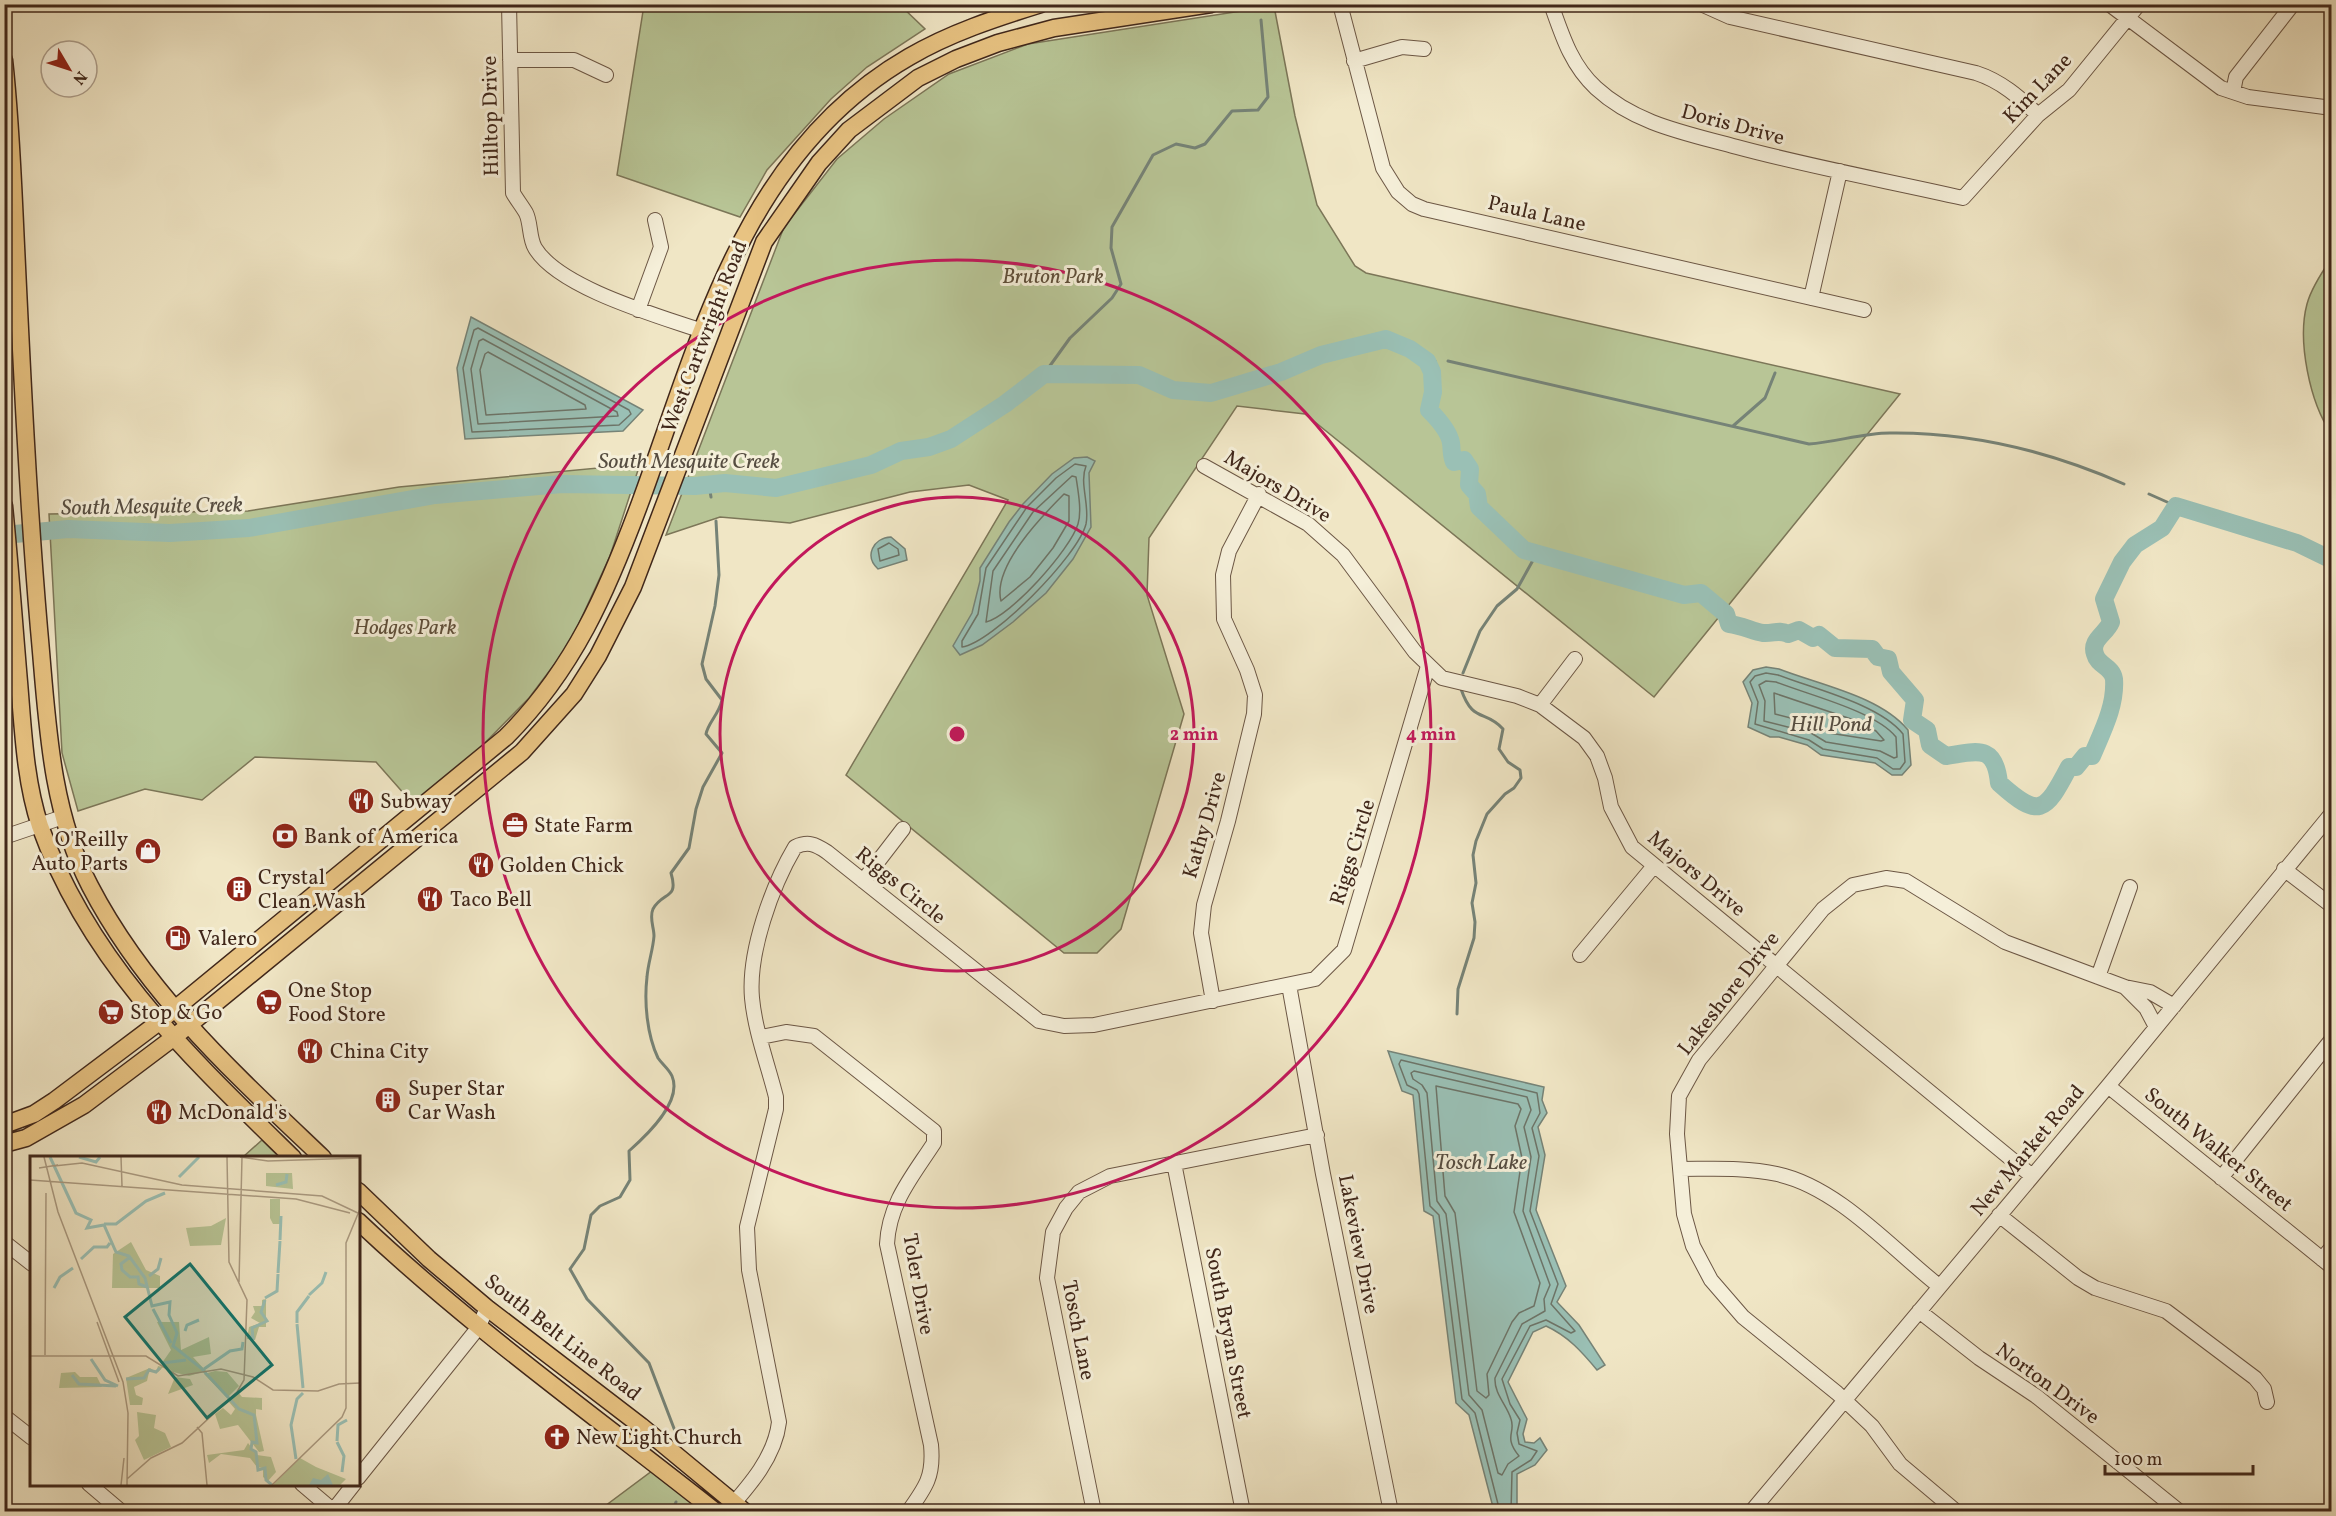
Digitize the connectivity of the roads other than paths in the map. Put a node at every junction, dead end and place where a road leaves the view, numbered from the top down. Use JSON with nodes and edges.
{"nodes":[{"id":1,"x":509,"y":4,"type":"edge"},
{"id":2,"x":1041,"y":4,"type":"edge"},
{"id":3,"x":1211,"y":4,"type":"edge"},
{"id":4,"x":1340,"y":4,"type":"edge"},
{"id":5,"x":1551,"y":4,"type":"edge"},
{"id":6,"x":1701,"y":4,"type":"edge"},
{"id":7,"x":2109,"y":4,"type":"edge"},
{"id":8,"x":2139,"y":4,"type":"edge"},
{"id":9,"x":2293,"y":4,"type":"edge"},
{"id":10,"x":1172,"y":8,"type":"edge"},
{"id":11,"x":2127,"y":19,"type":"junction"},
{"id":12,"x":961,"y":32,"type":"junction"},
{"id":13,"x":1424,"y":49,"type":"dead end"},
{"id":14,"x":969,"y":54,"type":"junction"},
{"id":15,"x":4,"y":60,"type":"edge"},
{"id":16,"x":510,"y":60,"type":"junction"},
{"id":17,"x":1354,"y":61,"type":"junction"},
{"id":18,"x":606,"y":75,"type":"dead end"},
{"id":19,"x":2233,"y":92,"type":"junction"},
{"id":20,"x":2331,"y":108,"type":"edge"},
{"id":21,"x":2038,"y":115,"type":"junction"},
{"id":22,"x":1840,"y":171,"type":"junction"},
{"id":23,"x":1963,"y":198,"type":"joint"},
{"id":24,"x":655,"y":220,"type":"dead end"},
{"id":25,"x":1811,"y":298,"type":"junction"},
{"id":26,"x":740,"y":302,"type":"junction"},
{"id":27,"x":638,"y":310,"type":"junction"},
{"id":28,"x":1864,"y":310,"type":"dead end"},
{"id":29,"x":702,"y":331,"type":"junction"},
{"id":30,"x":707,"y":386,"type":"junction"},
{"id":31,"x":1204,"y":466,"type":"dead end"},
{"id":32,"x":1259,"y":495,"type":"junction"},
{"id":33,"x":4,"y":506,"type":"edge"},
{"id":34,"x":1575,"y":659,"type":"dead end"},
{"id":35,"x":1428,"y":666,"type":"junction"},
{"id":36,"x":1540,"y":705,"type":"junction"},
{"id":37,"x":506,"y":737,"type":"junction"},
{"id":38,"x":522,"y":752,"type":"junction"},
{"id":39,"x":2331,"y":813,"type":"edge"},
{"id":40,"x":63,"y":817,"type":"junction"},
{"id":41,"x":40,"y":824,"type":"junction"},
{"id":42,"x":903,"y":829,"type":"dead end"},
{"id":43,"x":4,"y":837,"type":"edge"},
{"id":44,"x":350,"y":865,"type":"junction"},
{"id":45,"x":1653,"y":867,"type":"junction"},
{"id":46,"x":2284,"y":870,"type":"junction"},
{"id":47,"x":363,"y":879,"type":"junction"},
{"id":48,"x":863,"y":881,"type":"junction"},
{"id":49,"x":2130,"y":887,"type":"dead end"},
{"id":50,"x":2331,"y":906,"type":"edge"},
{"id":51,"x":1580,"y":955,"type":"dead end"},
{"id":52,"x":1775,"y":966,"type":"junction"},
{"id":53,"x":2098,"y":977,"type":"junction"},
{"id":54,"x":1289,"y":985,"type":"junction"},
{"id":55,"x":2125,"y":987,"type":"junction"},
{"id":56,"x":1214,"y":1001,"type":"junction"},
{"id":57,"x":2174,"y":1006,"type":"junction"},
{"id":58,"x":173,"y":1010,"type":"junction"},
{"id":59,"x":159,"y":1022,"type":"junction"},
{"id":60,"x":188,"y":1025,"type":"junction"},
{"id":61,"x":2156,"y":1027,"type":"junction"},
{"id":62,"x":761,"y":1037,"type":"junction"},
{"id":63,"x":173,"y":1038,"type":"junction"},
{"id":64,"x":2331,"y":1040,"type":"edge"},
{"id":65,"x":2108,"y":1086,"type":"junction"},
{"id":66,"x":4,"y":1125,"type":"edge"},
{"id":67,"x":261,"y":1125,"type":"junction"},
{"id":68,"x":1317,"y":1135,"type":"junction"},
{"id":69,"x":4,"y":1144,"type":"edge"},
{"id":70,"x":290,"y":1156,"type":"edge"},
{"id":71,"x":321,"y":1156,"type":"edge"},
{"id":72,"x":1174,"y":1163,"type":"junction"},
{"id":73,"x":1680,"y":1169,"type":"junction"},
{"id":74,"x":2032,"y":1176,"type":"junction"},
{"id":75,"x":2221,"y":1178,"type":"junction"},
{"id":76,"x":360,"y":1193,"type":"edge"},
{"id":77,"x":1999,"y":1215,"type":"junction"},
{"id":78,"x":360,"y":1223,"type":"edge"},
{"id":79,"x":4,"y":1242,"type":"edge"},
{"id":80,"x":2331,"y":1247,"type":"edge"},
{"id":81,"x":30,"y":1262,"type":"edge"},
{"id":82,"x":2327,"y":1263,"type":"edge"},
{"id":83,"x":1939,"y":1286,"type":"junction"},
{"id":84,"x":487,"y":1308,"type":"junction"},
{"id":85,"x":1919,"y":1311,"type":"junction"},
{"id":86,"x":478,"y":1328,"type":"junction"},
{"id":87,"x":1844,"y":1400,"type":"junction"},
{"id":88,"x":2267,"y":1402,"type":"dead end"},
{"id":89,"x":611,"y":1403,"type":"junction"},
{"id":90,"x":4,"y":1416,"type":"edge"},
{"id":91,"x":596,"y":1421,"type":"junction"},
{"id":92,"x":30,"y":1436,"type":"edge"},
{"id":93,"x":360,"y":1476,"type":"edge"},
{"id":94,"x":90,"y":1486,"type":"edge"},
{"id":95,"x":303,"y":1486,"type":"edge"},
{"id":96,"x":353,"y":1486,"type":"edge"},
{"id":97,"x":735,"y":1509,"type":"edge"},
{"id":98,"x":334,"y":1511,"type":"edge"},
{"id":99,"x":1389,"y":1511,"type":"edge"},
{"id":100,"x":122,"y":1512,"type":"edge"},
{"id":101,"x":716,"y":1512,"type":"edge"},
{"id":102,"x":908,"y":1512,"type":"edge"},
{"id":103,"x":1094,"y":1512,"type":"edge"},
{"id":104,"x":1243,"y":1512,"type":"edge"},
{"id":105,"x":1751,"y":1512,"type":"edge"},
{"id":106,"x":1957,"y":1512,"type":"edge"},
{"id":107,"x":2180,"y":1512,"type":"edge"}],
"edges":[{"from":1,"to":16,"type":"street","name":"Hilltop Drive"},
{"from":2,"to":12,"type":"main road","name":"West Cartwright Road"},
{"from":3,"to":10,"type":"main road","name":"West Cartwright Road"},
{"from":4,"to":17,"type":"street","name":"Paula Lane"},
{"from":5,"to":22,"type":"street","name":"Doris Drive"},
{"from":6,"to":21,"type":"street"},
{"from":7,"to":11,"type":"street"},
{"from":8,"to":11,"type":"street","name":"Kim Lane"},
{"from":9,"to":19,"type":"street"},
{"from":10,"to":14,"type":"main road","name":"West Cartwright Road"},
{"from":11,"to":19,"type":"street"},
{"from":11,"to":21,"type":"street","name":"Kim Lane"},
{"from":12,"to":14,"type":"main road"},
{"from":12,"to":29,"type":"main road","name":"West Cartwright Road"},
{"from":13,"to":17,"type":"street"},
{"from":14,"to":26,"type":"main road","name":"West Cartwright Road"},
{"from":15,"to":40,"type":"main road"},
{"from":16,"to":18,"type":"street"},
{"from":16,"to":27,"type":"street","name":"Hilltop Drive"},
{"from":17,"to":25,"type":"street","name":"Paula Lane"},
{"from":19,"to":20,"type":"street"},
{"from":21,"to":23,"type":"street","name":"Kim Lane"},
{"from":22,"to":23,"type":"street","name":"Doris Drive"},
{"from":22,"to":25,"type":"street"},
{"from":24,"to":27,"type":"street"},
{"from":25,"to":28,"type":"street","name":"Paula Lane"},
{"from":26,"to":29,"type":"main road"},
{"from":26,"to":30,"type":"main road","name":"West Cartwright Road"},
{"from":27,"to":29,"type":"street","name":"Hilltop Drive"},
{"from":29,"to":30,"type":"main road"},
{"from":29,"to":37,"type":"main road","name":"West Cartwright Road"},
{"from":30,"to":38,"type":"main road","name":"West Cartwright Road"},
{"from":31,"to":32,"type":"street","name":"Majors Drive"},
{"from":32,"to":35,"type":"street","name":"Majors Drive"},
{"from":32,"to":56,"type":"street","name":"Kathy Drive"},
{"from":33,"to":41,"type":"main road"},
{"from":34,"to":36,"type":"street"},
{"from":35,"to":36,"type":"street","name":"Majors Drive"},
{"from":35,"to":54,"type":"street","name":"Riggs Circle"},
{"from":36,"to":45,"type":"street","name":"Majors Drive"},
{"from":37,"to":38,"type":"main road"},
{"from":37,"to":44,"type":"main road","name":"West Cartwright Road"},
{"from":38,"to":47,"type":"main road","name":"West Cartwright Road"},
{"from":39,"to":46,"type":"street","name":"New Market Road"},
{"from":40,"to":41,"type":"street"},
{"from":40,"to":58,"type":"main road"},
{"from":41,"to":43,"type":"street"},
{"from":41,"to":59,"type":"main road"},
{"from":42,"to":48,"type":"street"},
{"from":44,"to":47,"type":"main road"},
{"from":44,"to":58,"type":"main road","name":"West Cartwright Road"},
{"from":45,"to":51,"type":"street"},
{"from":45,"to":52,"type":"street","name":"Majors Drive"},
{"from":46,"to":50,"type":"street"},
{"from":46,"to":57,"type":"street","name":"New Market Road"},
{"from":47,"to":60,"type":"main road","name":"West Cartwright Road"},
{"from":48,"to":56,"type":"street","name":"Riggs Circle"},
{"from":48,"to":62,"type":"street","name":"Riggs Circle"},
{"from":49,"to":53,"type":"street"},
{"from":52,"to":53,"type":"street","name":"Lakeshore Drive"},
{"from":52,"to":73,"type":"street","name":"Lakeshore Drive"},
{"from":52,"to":74,"type":"street","name":"Majors Drive"},
{"from":53,"to":55,"type":"street","name":"Lakeshore Drive"},
{"from":54,"to":56,"type":"street","name":"Riggs Circle"},
{"from":54,"to":68,"type":"street","name":"Lakeview Drive"},
{"from":55,"to":57,"type":"street","name":"Lakeshore Drive"},
{"from":55,"to":61,"type":"street","name":"Lakeshore Drive"},
{"from":57,"to":61,"type":"street","name":"New Market Road"},
{"from":58,"to":59,"type":"main road","name":"West Cartwright Road"},
{"from":58,"to":60,"type":"main road"},
{"from":59,"to":63,"type":"main road"},
{"from":59,"to":66,"type":"main road","name":"West Cartwright Road"},
{"from":60,"to":63,"type":"main road","name":"West Cartwright Road"},
{"from":60,"to":71,"type":"main road"},
{"from":61,"to":65,"type":"street","name":"New Market Road"},
{"from":62,"to":97,"type":"street","name":"Riggs Circle"},
{"from":62,"to":102,"type":"street","name":"Toler Drive"},
{"from":63,"to":67,"type":"main road"},
{"from":63,"to":69,"type":"main road","name":"West Cartwright Road"},
{"from":64,"to":75,"type":"street"},
{"from":65,"to":74,"type":"street","name":"New Market Road"},
{"from":65,"to":75,"type":"street","name":"South Walker Street"},
{"from":67,"to":70,"type":"main road"},
{"from":67,"to":71,"type":"main road"},
{"from":68,"to":72,"type":"street","name":"Tosch Lane"},
{"from":68,"to":99,"type":"street","name":"Lakeview Drive"},
{"from":72,"to":103,"type":"street","name":"Tosch Lane"},
{"from":72,"to":104,"type":"street","name":"South Bryan Street"},
{"from":73,"to":83,"type":"street"},
{"from":73,"to":87,"type":"street","name":"Lakeshore Drive"},
{"from":74,"to":77,"type":"street","name":"New Market Road"},
{"from":75,"to":82,"type":"street","name":"South Walker Street"},
{"from":76,"to":84,"type":"main road","name":"South Belt Line Road"},
{"from":77,"to":83,"type":"street","name":"New Market Road"},
{"from":77,"to":88,"type":"street"},
{"from":78,"to":86,"type":"main road","name":"South Belt Line Road"},
{"from":79,"to":81,"type":"street"},
{"from":80,"to":82,"type":"street"},
{"from":83,"to":85,"type":"street","name":"New Market Road"},
{"from":84,"to":86,"type":"street"},
{"from":84,"to":89,"type":"main road","name":"South Belt Line Road"},
{"from":85,"to":87,"type":"street","name":"New Market Road"},
{"from":85,"to":107,"type":"street","name":"Norton Drive"},
{"from":86,"to":91,"type":"main road","name":"South Belt Line Road"},
{"from":86,"to":93,"type":"street"},
{"from":87,"to":105,"type":"street","name":"New Market Road"},
{"from":87,"to":106,"type":"street","name":"Lakeshore Drive"},
{"from":89,"to":91,"type":"main road"},
{"from":89,"to":97,"type":"main road","name":"South Belt Line Road"},
{"from":90,"to":92,"type":"street"},
{"from":91,"to":101,"type":"main road","name":"South Belt Line Road"},
{"from":94,"to":100,"type":"street"},
{"from":95,"to":98,"type":"street"},
{"from":96,"to":98,"type":"street"}]}
